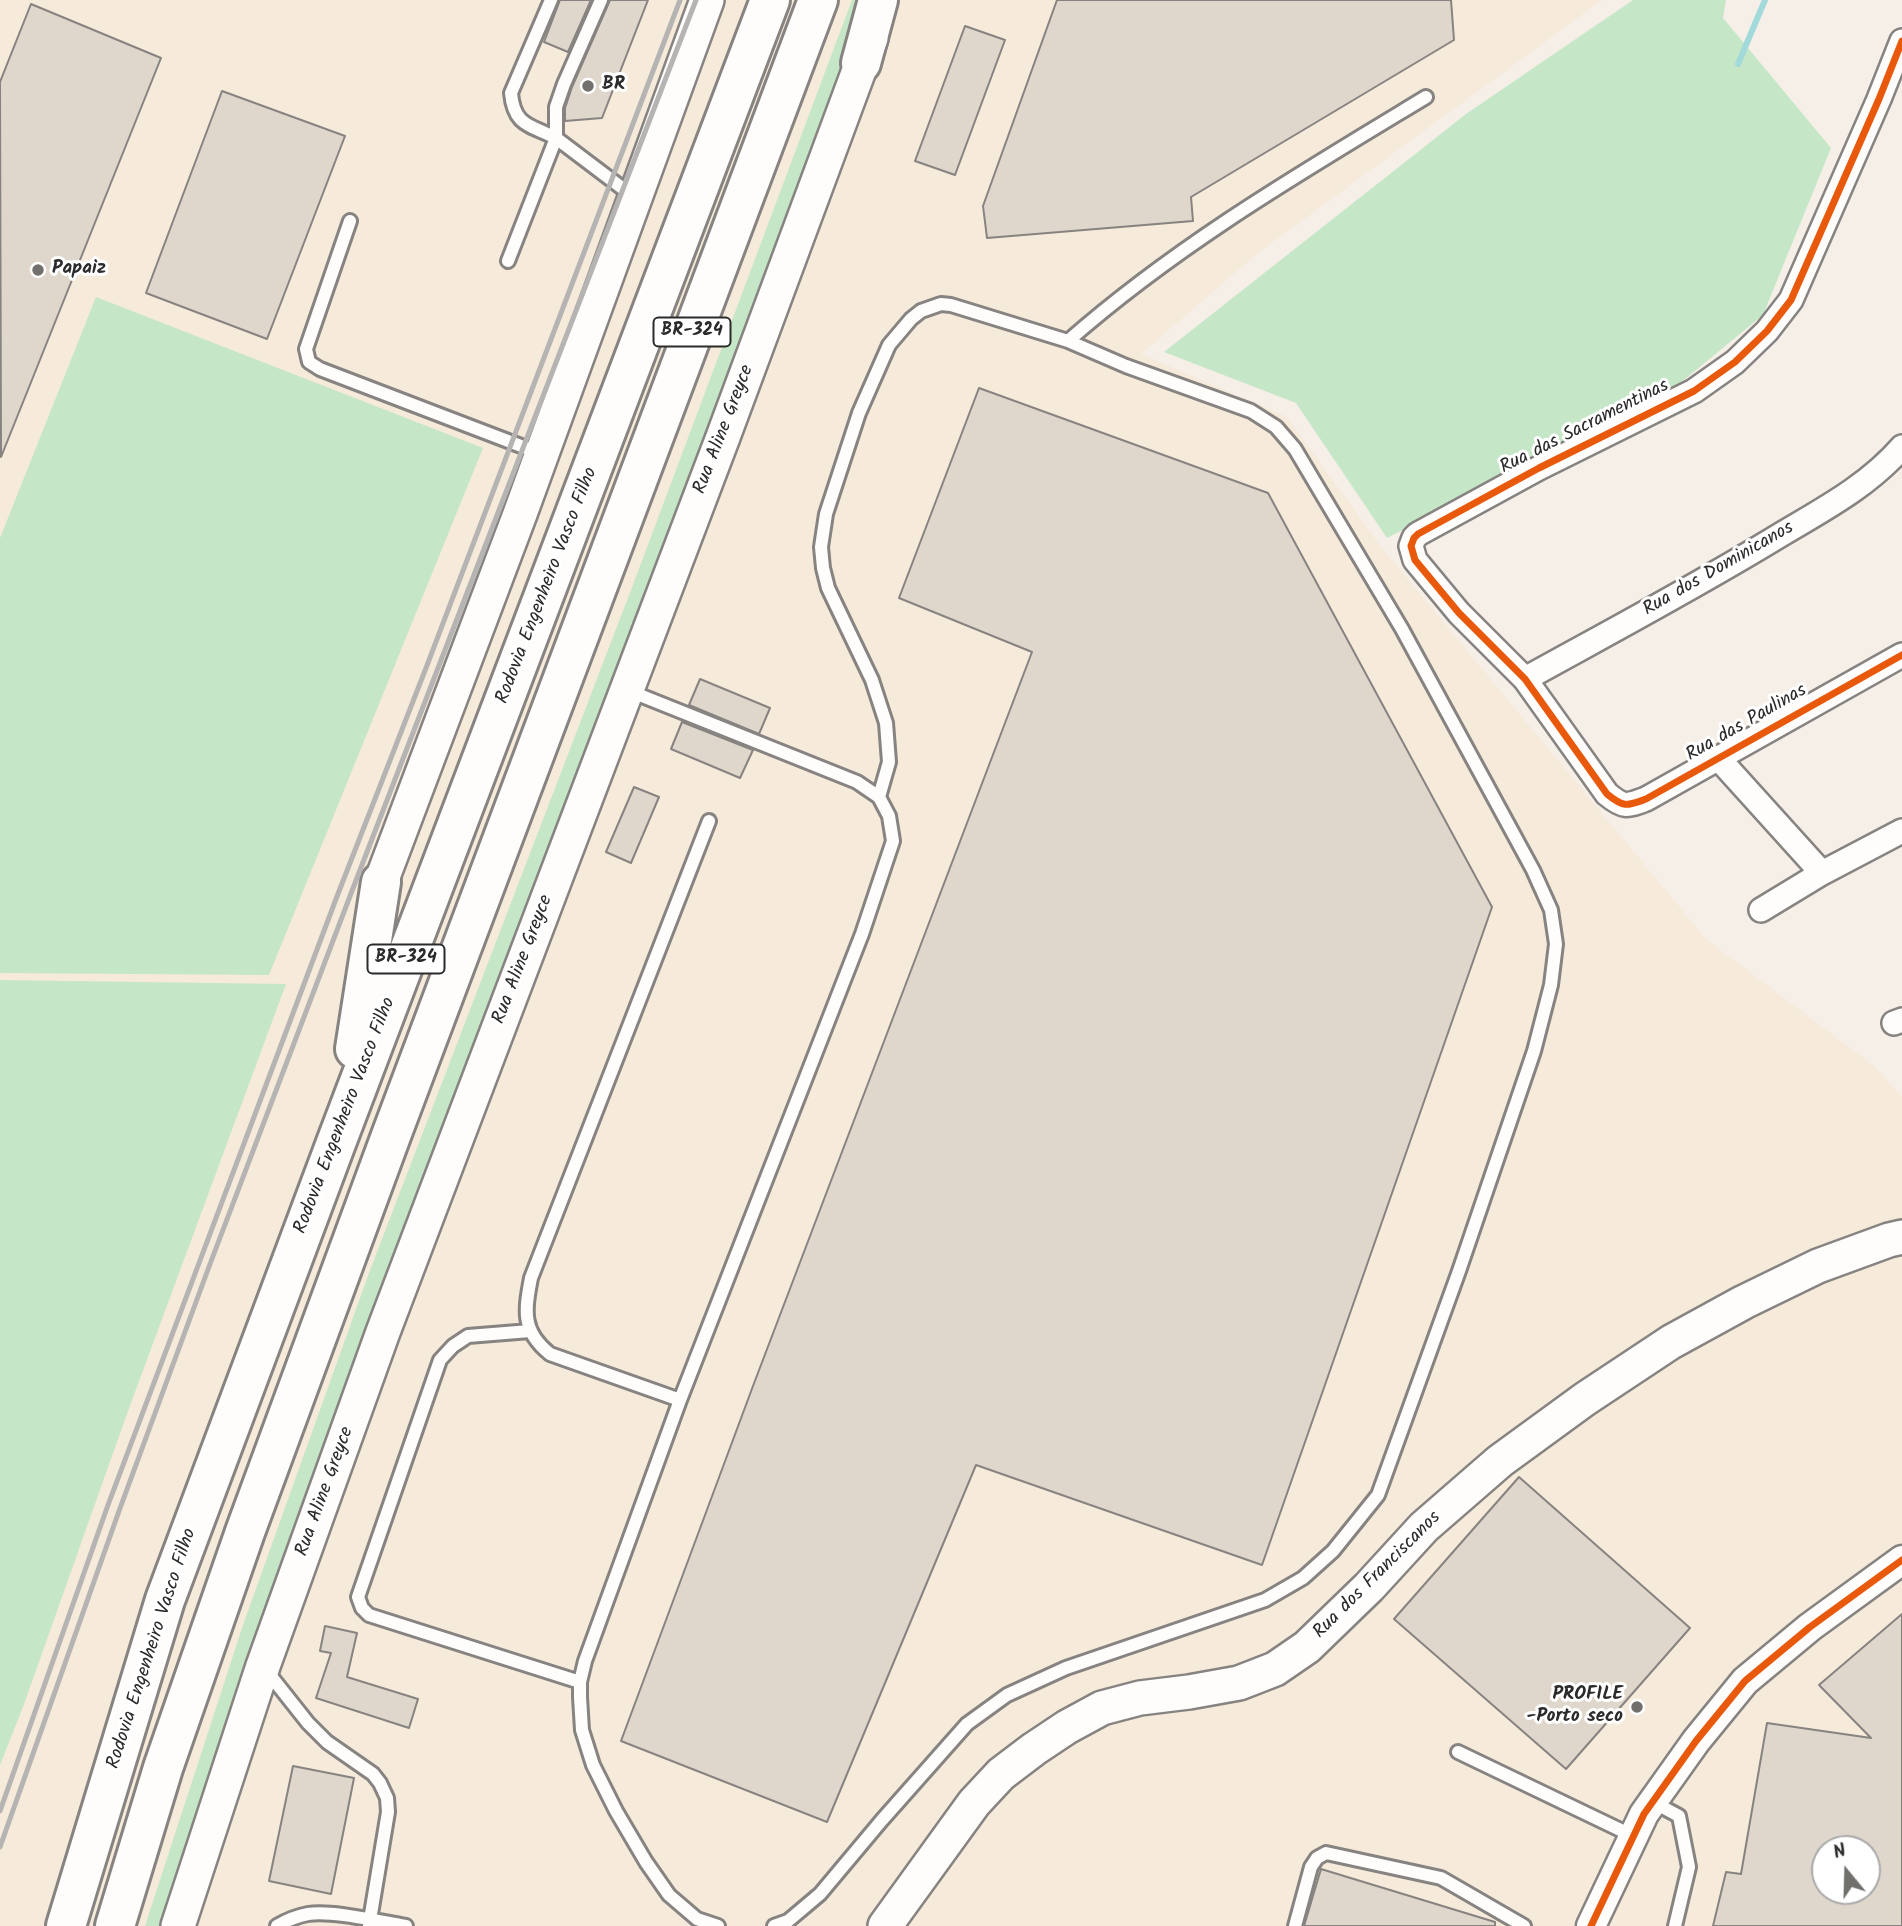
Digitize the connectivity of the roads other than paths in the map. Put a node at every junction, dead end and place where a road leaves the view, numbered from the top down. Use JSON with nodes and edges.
{"nodes":[{"id":1,"x":551,"y":0,"type":"edge"},
{"id":2,"x":601,"y":0,"type":"edge"},
{"id":3,"x":707,"y":0,"type":"edge"},
{"id":4,"x":770,"y":0,"type":"edge"},
{"id":5,"x":818,"y":0,"type":"edge"},
{"id":6,"x":878,"y":0,"type":"edge"},
{"id":7,"x":885,"y":0,"type":"edge"},
{"id":8,"x":1902,"y":41,"type":"edge"},
{"id":9,"x":862,"y":63,"type":"junction"},
{"id":10,"x":1426,"y":97,"type":"dead end"},
{"id":11,"x":556,"y":138,"type":"junction"},
{"id":12,"x":635,"y":197,"type":"junction"},
{"id":13,"x":350,"y":221,"type":"dead end"},
{"id":14,"x":508,"y":261,"type":"dead end"},
{"id":15,"x":1068,"y":341,"type":"junction"},
{"id":16,"x":1902,"y":447,"type":"edge"},
{"id":17,"x":542,"y":454,"type":"junction"},
{"id":18,"x":1902,"y":655,"type":"edge"},
{"id":19,"x":1525,"y":679,"type":"junction"},
{"id":20,"x":626,"y":690,"type":"junction"},
{"id":21,"x":1719,"y":759,"type":"junction"},
{"id":22,"x":1607,"y":794,"type":"joint"},
{"id":23,"x":879,"y":797,"type":"junction"},
{"id":24,"x":709,"y":821,"type":"dead end"},
{"id":25,"x":1902,"y":831,"type":"edge"},
{"id":26,"x":1822,"y":873,"type":"junction"},
{"id":27,"x":381,"y":882,"type":"joint"},
{"id":28,"x":1761,"y":910,"type":"dead end"},
{"id":29,"x":335,"y":1143,"type":"junction"},
{"id":30,"x":1902,"y":1237,"type":"edge"},
{"id":31,"x":530,"y":1331,"type":"junction"},
{"id":32,"x":680,"y":1400,"type":"junction"},
{"id":33,"x":1902,"y":1560,"type":"edge"},
{"id":34,"x":263,"y":1666,"type":"junction"},
{"id":35,"x":580,"y":1682,"type":"junction"},
{"id":36,"x":1458,"y":1752,"type":"dead end"},
{"id":37,"x":1652,"y":1802,"type":"junction"},
{"id":38,"x":1633,"y":1836,"type":"junction"},
{"id":39,"x":370,"y":1923,"type":"edge"},
{"id":40,"x":66,"y":1926,"type":"edge"},
{"id":41,"x":115,"y":1926,"type":"edge"},
{"id":42,"x":178,"y":1926,"type":"edge"},
{"id":43,"x":277,"y":1926,"type":"edge"},
{"id":44,"x":406,"y":1926,"type":"edge"},
{"id":45,"x":718,"y":1926,"type":"edge"},
{"id":46,"x":774,"y":1926,"type":"edge"},
{"id":47,"x":885,"y":1926,"type":"edge"},
{"id":48,"x":1295,"y":1926,"type":"edge"},
{"id":49,"x":1524,"y":1926,"type":"edge"},
{"id":50,"x":1591,"y":1926,"type":"edge"},
{"id":51,"x":1675,"y":1926,"type":"edge"}],
"edges":[{"from":1,"to":11,"type":"lane"},
{"from":2,"to":11,"type":"lane"},
{"from":3,"to":12,"type":"main road"},
{"from":4,"to":29,"type":"highway","name":"Rodovia Engenheiro Vasco Filho","number":"BR-324"},
{"from":5,"to":41,"type":"highway","number":"BR-324"},
{"from":6,"to":9,"type":"highway"},
{"from":7,"to":9,"type":"main road","name":"Rua Aline Greyce"},
{"from":8,"to":19,"type":"street","name":"Rua das Sacramentinas"},
{"from":9,"to":20,"type":"main road","name":"Rua Aline Greyce"},
{"from":10,"to":15,"type":"lane"},
{"from":11,"to":12,"type":"lane"},
{"from":11,"to":14,"type":"lane"},
{"from":12,"to":17,"type":"main road"},
{"from":13,"to":17,"type":"lane"},
{"from":15,"to":23,"type":"lane"},
{"from":15,"to":46,"type":"lane"},
{"from":16,"to":19,"type":"street","name":"Rua dos Dominicanos"},
{"from":17,"to":27,"type":"main road"},
{"from":18,"to":21,"type":"street","name":"Rua das Paulinas"},
{"from":19,"to":22,"type":"street","name":"Rua das Sacramentinas"},
{"from":20,"to":23,"type":"lane"},
{"from":20,"to":34,"type":"main road","name":"Rua Aline Greyce"},
{"from":21,"to":22,"type":"street","name":"Rua das Paulinas"},
{"from":21,"to":26,"type":"street"},
{"from":23,"to":32,"type":"lane"},
{"from":24,"to":31,"type":"lane"},
{"from":25,"to":26,"type":"street"},
{"from":26,"to":28,"type":"street"},
{"from":27,"to":29,"type":"highway"},
{"from":29,"to":40,"type":"highway","name":"Rodovia Engenheiro Vasco Filho","number":"BR-324"},
{"from":30,"to":47,"type":"main road","name":"Rua dos Franciscanos"},
{"from":31,"to":32,"type":"lane"},
{"from":31,"to":35,"type":"lane"},
{"from":32,"to":35,"type":"lane"},
{"from":33,"to":37,"type":"street"},
{"from":34,"to":39,"type":"lane"},
{"from":34,"to":42,"type":"main road","name":"Rua Aline Greyce"},
{"from":35,"to":45,"type":"lane"},
{"from":36,"to":38,"type":"lane"},
{"from":37,"to":38,"type":"street"},
{"from":37,"to":51,"type":"lane"},
{"from":38,"to":50,"type":"street"},
{"from":39,"to":43,"type":"lane"},
{"from":39,"to":44,"type":"lane"},
{"from":48,"to":49,"type":"lane"}]}
